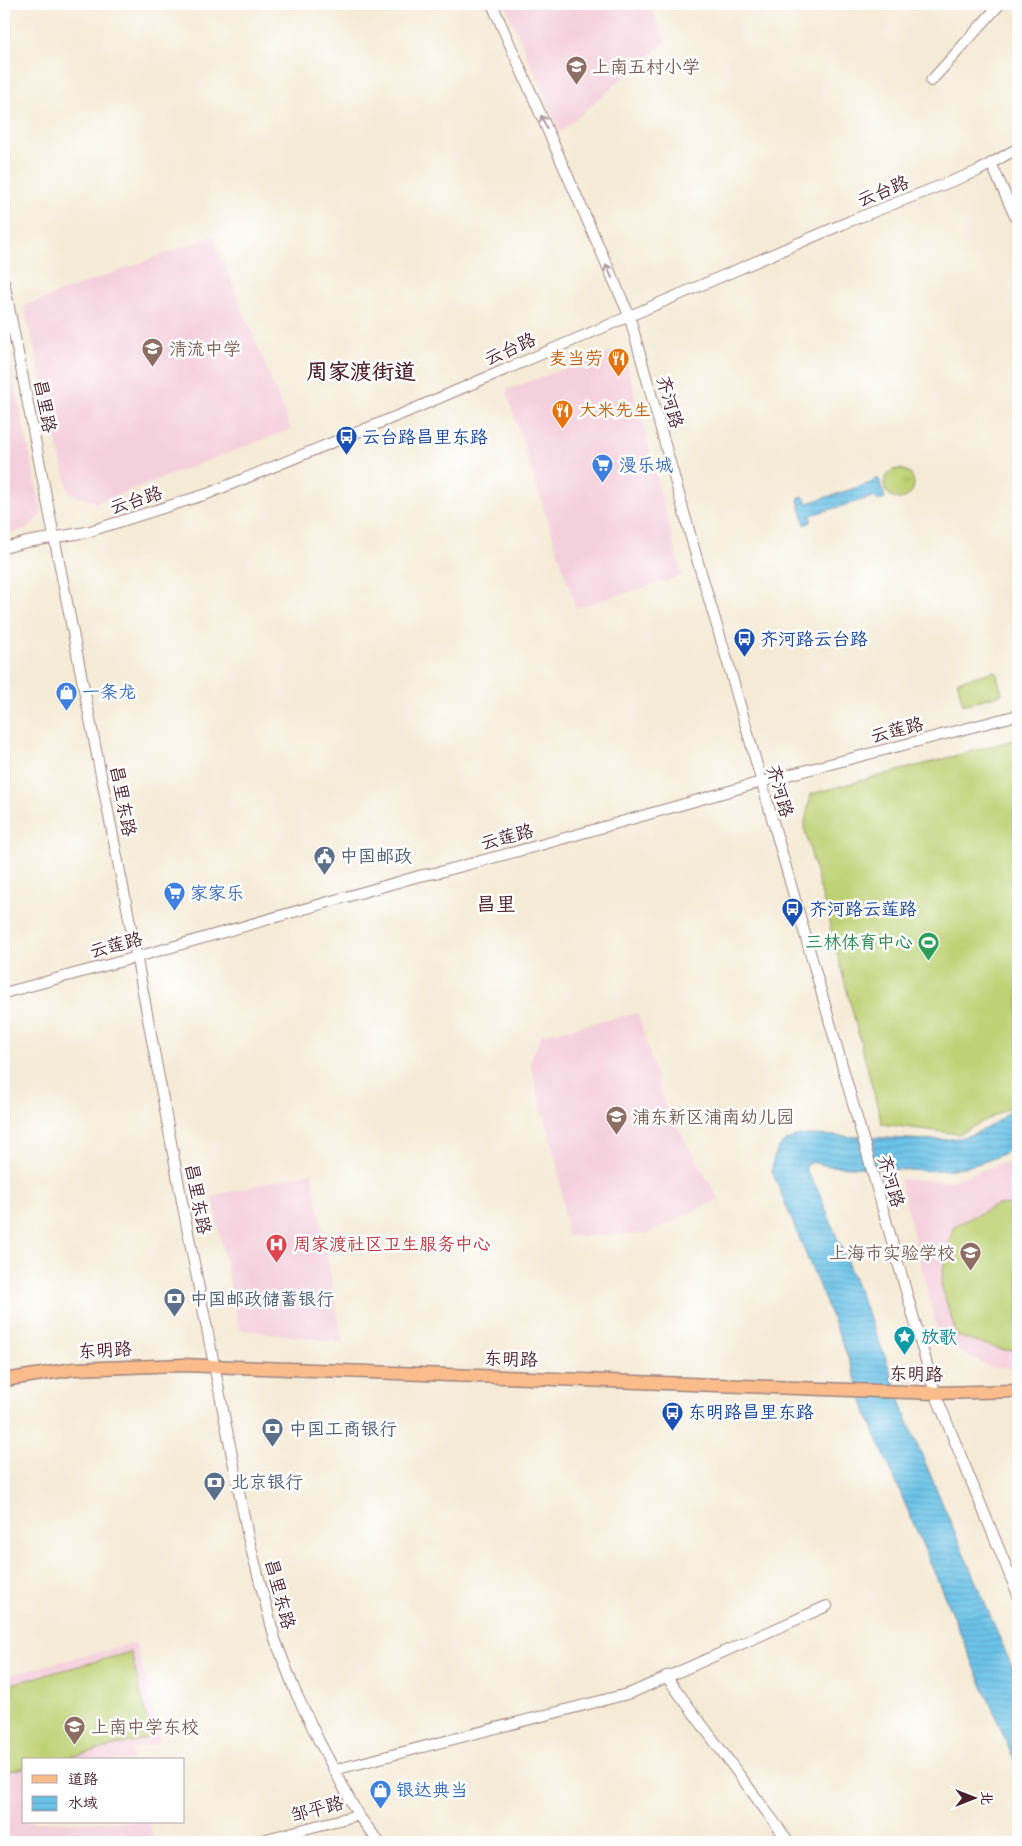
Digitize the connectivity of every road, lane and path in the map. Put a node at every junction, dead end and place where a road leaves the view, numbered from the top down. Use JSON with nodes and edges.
{"nodes":[{"id":1,"x":492,"y":4,"type":"edge"},
{"id":2,"x":1000,"y":4,"type":"edge"},
{"id":3,"x":932,"y":81,"type":"dead end"},
{"id":4,"x":1018,"y":148,"type":"edge"},
{"id":5,"x":991,"y":163,"type":"junction"},
{"id":6,"x":1018,"y":223,"type":"edge"},
{"id":7,"x":4,"y":282,"type":"edge"},
{"id":8,"x":629,"y":315,"type":"junction"},
{"id":9,"x":54,"y":538,"type":"junction"},
{"id":10,"x":4,"y":548,"type":"edge"},
{"id":11,"x":1018,"y":715,"type":"edge"},
{"id":12,"x":761,"y":782,"type":"junction"},
{"id":13,"x":136,"y":957,"type":"junction"},
{"id":14,"x":4,"y":993,"type":"edge"},
{"id":15,"x":214,"y":1365,"type":"junction"},
{"id":16,"x":4,"y":1380,"type":"edge"},
{"id":17,"x":1018,"y":1390,"type":"edge"},
{"id":18,"x":935,"y":1392,"type":"junction"},
{"id":19,"x":1018,"y":1595,"type":"edge"},
{"id":20,"x":827,"y":1606,"type":"dead end"},
{"id":21,"x":666,"y":1676,"type":"junction"},
{"id":22,"x":334,"y":1770,"type":"junction"},
{"id":23,"x":358,"y":1814,"type":"junction"},
{"id":24,"x":255,"y":1842,"type":"edge"},
{"id":25,"x":379,"y":1842,"type":"edge"},
{"id":26,"x":789,"y":1842,"type":"edge"}],
"edges":[{"from":8,"to":1,"type":"street","name":"齐河路","one_way":true},
{"from":2,"to":3,"type":"street"},
{"from":4,"to":5,"type":"street","name":"云台路"},
{"from":5,"to":6,"type":"street"},
{"from":5,"to":8,"type":"street","name":"云台路"},
{"from":7,"to":9,"type":"street","name":"昌里路"},
{"from":8,"to":9,"type":"street","name":"云台路"},
{"from":8,"to":12,"type":"street","name":"齐河路"},
{"from":9,"to":10,"type":"street","name":"云台路"},
{"from":9,"to":13,"type":"street","name":"昌里东路"},
{"from":11,"to":12,"type":"street","name":"云莲路"},
{"from":12,"to":13,"type":"street","name":"云莲路"},
{"from":12,"to":18,"type":"street","name":"齐河路"},
{"from":13,"to":14,"type":"street","name":"云莲路"},
{"from":13,"to":15,"type":"street","name":"昌里东路"},
{"from":15,"to":16,"type":"main road","name":"东明路"},
{"from":15,"to":18,"type":"main road","name":"东明路"},
{"from":15,"to":22,"type":"street","name":"昌里东路"},
{"from":17,"to":18,"type":"main road","name":"东明路"},
{"from":18,"to":19,"type":"street","name":"齐河路"},
{"from":20,"to":21,"type":"street"},
{"from":21,"to":22,"type":"street"},
{"from":21,"to":26,"type":"street"},
{"from":22,"to":23,"type":"street","name":"昌里东路"},
{"from":23,"to":24,"type":"street","name":"邹平路"},
{"from":23,"to":25,"type":"street","name":"昌里东路"}]}
